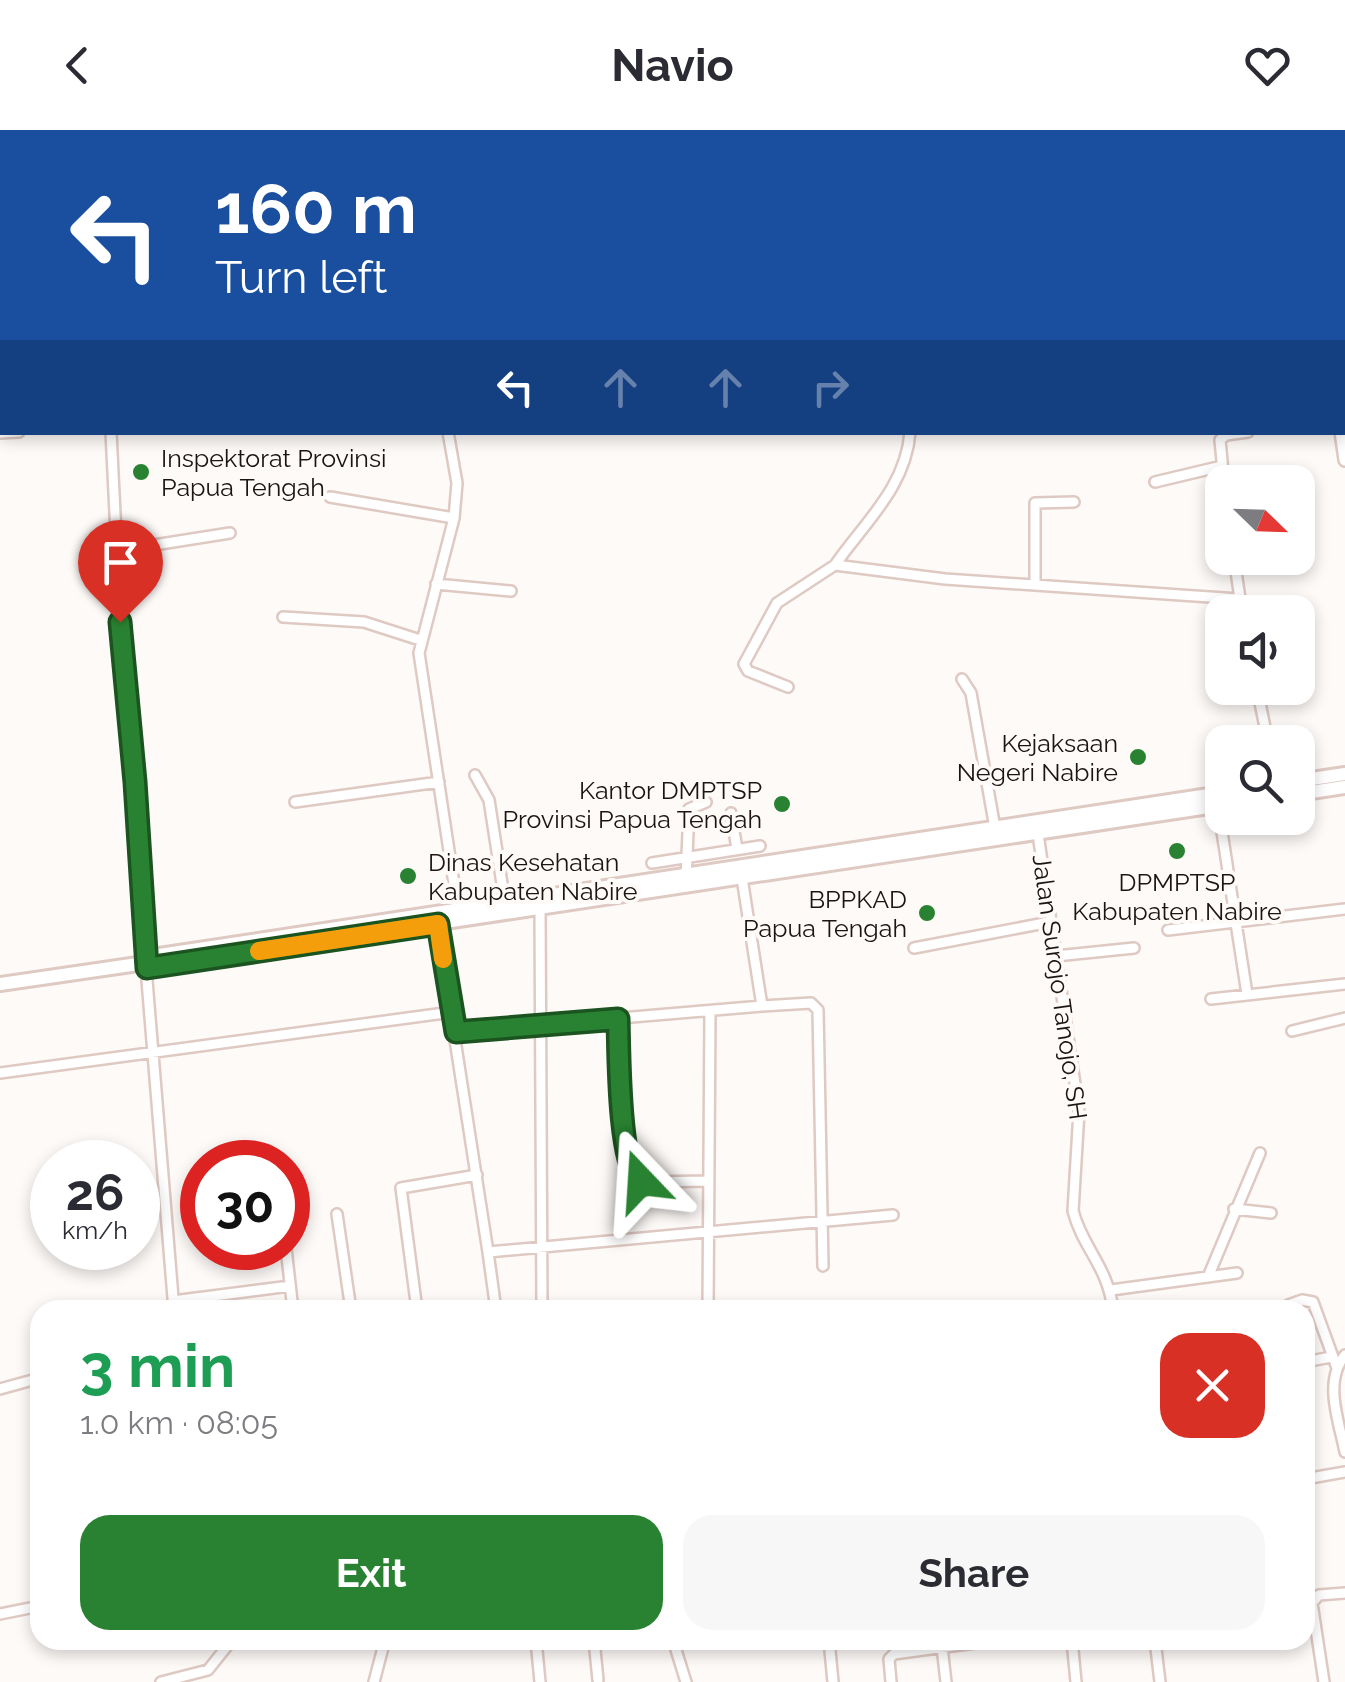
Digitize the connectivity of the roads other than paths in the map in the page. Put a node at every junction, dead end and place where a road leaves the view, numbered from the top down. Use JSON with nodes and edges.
{"nodes":[{"id":1,"x":396,"y":130,"type":"edge"},
{"id":2,"x":407,"y":130,"type":"edge"},
{"id":3,"x":111,"y":435,"type":"edge"},
{"id":4,"x":448,"y":435,"type":"edge"},
{"id":5,"x":910,"y":435,"type":"edge"},
{"id":6,"x":1232,"y":435,"type":"edge"},
{"id":7,"x":1341,"y":435,"type":"edge"},
{"id":8,"x":1345,"y":460,"type":"edge"},
{"id":9,"x":1222,"y":465,"type":"edge"},
{"id":10,"x":1205,"y":470,"type":"edge"},
{"id":11,"x":1156,"y":482,"type":"dead end"},
{"id":12,"x":330,"y":497,"type":"dead end"},
{"id":13,"x":1074,"y":502,"type":"dead end"},
{"id":14,"x":454,"y":518,"type":"junction"},
{"id":15,"x":230,"y":533,"type":"dead end"},
{"id":16,"x":116,"y":551,"type":"junction"},
{"id":17,"x":835,"y":565,"type":"junction"},
{"id":18,"x":436,"y":584,"type":"junction"},
{"id":19,"x":1034,"y":585,"type":"junction"},
{"id":20,"x":511,"y":590,"type":"dead end"},
{"id":21,"x":1205,"y":597,"type":"edge"},
{"id":22,"x":284,"y":617,"type":"dead end"},
{"id":23,"x":420,"y":640,"type":"junction"},
{"id":24,"x":962,"y":679,"type":"dead end"},
{"id":25,"x":788,"y":687,"type":"dead end"},
{"id":26,"x":1345,"y":774,"type":"edge"},
{"id":27,"x":475,"y":775,"type":"dead end"},
{"id":28,"x":1315,"y":778,"type":"edge"},
{"id":29,"x":439,"y":782,"type":"junction"},
{"id":30,"x":1345,"y":787,"type":"edge"},
{"id":31,"x":1315,"y":791,"type":"edge"},
{"id":32,"x":295,"y":802,"type":"dead end"},
{"id":33,"x":706,"y":802,"type":"dead end"},
{"id":34,"x":1205,"y":803,"type":"edge"},
{"id":35,"x":1154,"y":810,"type":"junction"},
{"id":36,"x":731,"y":813,"type":"dead end"},
{"id":37,"x":996,"y":828,"type":"junction"},
{"id":38,"x":1038,"y":834,"type":"junction"},
{"id":39,"x":1225,"y":835,"type":"edge"},
{"id":40,"x":956,"y":840,"type":"junction"},
{"id":41,"x":760,"y":846,"type":"dead end"},
{"id":42,"x":736,"y":849,"type":"junction"},
{"id":43,"x":687,"y":857,"type":"junction"},
{"id":44,"x":652,"y":862,"type":"dead end"},
{"id":45,"x":742,"y":878,"type":"junction"},
{"id":46,"x":687,"y":881,"type":"junction"},
{"id":47,"x":505,"y":903,"type":"junction"},
{"id":48,"x":540,"y":908,"type":"junction"},
{"id":49,"x":1345,"y":909,"type":"edge"},
{"id":50,"x":458,"y":910,"type":"junction"},
{"id":51,"x":1235,"y":920,"type":"junction"},
{"id":52,"x":1050,"y":922,"type":"junction"},
{"id":53,"x":438,"y":924,"type":"junction"},
{"id":54,"x":1168,"y":930,"type":"dead end"},
{"id":55,"x":914,"y":948,"type":"dead end"},
{"id":56,"x":1134,"y":948,"type":"dead end"},
{"id":57,"x":1056,"y":956,"type":"junction"},
{"id":58,"x":143,"y":963,"type":"junction"},
{"id":59,"x":0,"y":984,"type":"edge"},
{"id":60,"x":1345,"y":984,"type":"edge"},
{"id":61,"x":1247,"y":994,"type":"junction"},
{"id":62,"x":1211,"y":998,"type":"dead end"},
{"id":63,"x":762,"y":1006,"type":"junction"},
{"id":64,"x":710,"y":1010,"type":"junction"},
{"id":65,"x":452,"y":1012,"type":"junction"},
{"id":66,"x":1345,"y":1018,"type":"edge"},
{"id":67,"x":618,"y":1019,"type":"junction"},
{"id":68,"x":542,"y":1027,"type":"junction"},
{"id":69,"x":1292,"y":1031,"type":"dead end"},
{"id":70,"x":456,"y":1032,"type":"junction"},
{"id":71,"x":154,"y":1051,"type":"junction"},
{"id":72,"x":0,"y":1073,"type":"edge"},
{"id":73,"x":1260,"y":1153,"type":"dead end"},
{"id":74,"x":477,"y":1175,"type":"junction"},
{"id":75,"x":708,"y":1181,"type":"junction"},
{"id":76,"x":1234,"y":1209,"type":"junction"},
{"id":77,"x":1270,"y":1212,"type":"dead end"},
{"id":78,"x":337,"y":1214,"type":"dead end"},
{"id":79,"x":893,"y":1215,"type":"dead end"},
{"id":80,"x":822,"y":1221,"type":"junction"},
{"id":81,"x":707,"y":1233,"type":"junction"},
{"id":82,"x":543,"y":1249,"type":"junction"},
{"id":83,"x":488,"y":1252,"type":"junction"},
{"id":84,"x":823,"y":1266,"type":"dead end"},
{"id":85,"x":288,"y":1270,"type":"edge"},
{"id":86,"x":1237,"y":1273,"type":"dead end"},
{"id":87,"x":1208,"y":1277,"type":"junction"},
{"id":88,"x":290,"y":1286,"type":"junction"},
{"id":89,"x":1111,"y":1290,"type":"junction"},
{"id":90,"x":174,"y":1300,"type":"edge"},
{"id":91,"x":209,"y":1300,"type":"edge"},
{"id":92,"x":292,"y":1300,"type":"edge"},
{"id":93,"x":350,"y":1300,"type":"edge"},
{"id":94,"x":416,"y":1300,"type":"edge"},
{"id":95,"x":495,"y":1300,"type":"edge"},
{"id":96,"x":542,"y":1300,"type":"edge"},
{"id":97,"x":708,"y":1300,"type":"edge"},
{"id":98,"x":1112,"y":1300,"type":"edge"},
{"id":99,"x":1315,"y":1310,"type":"edge"},
{"id":100,"x":1345,"y":1355,"type":"edge"},
{"id":101,"x":1332,"y":1357,"type":"junction"},
{"id":102,"x":1315,"y":1360,"type":"edge"},
{"id":103,"x":1337,"y":1368,"type":"junction"},
{"id":104,"x":30,"y":1380,"type":"edge"},
{"id":105,"x":0,"y":1388,"type":"edge"},
{"id":106,"x":1345,"y":1452,"type":"edge"},
{"id":107,"x":1345,"y":1472,"type":"edge"},
{"id":108,"x":1315,"y":1477,"type":"edge"},
{"id":109,"x":1345,"y":1593,"type":"edge"},
{"id":110,"x":1315,"y":1600,"type":"edge"},
{"id":111,"x":30,"y":1608,"type":"edge"},
{"id":112,"x":0,"y":1614,"type":"edge"},
{"id":113,"x":1315,"y":1623,"type":"edge"},
{"id":114,"x":224,"y":1650,"type":"edge"},
{"id":115,"x":382,"y":1650,"type":"edge"},
{"id":116,"x":537,"y":1650,"type":"edge"},
{"id":117,"x":595,"y":1650,"type":"edge"},
{"id":118,"x":676,"y":1650,"type":"edge"},
{"id":119,"x":830,"y":1650,"type":"edge"},
{"id":120,"x":921,"y":1650,"type":"edge"},
{"id":121,"x":942,"y":1650,"type":"edge"},
{"id":122,"x":1073,"y":1650,"type":"edge"},
{"id":123,"x":1156,"y":1650,"type":"edge"},
{"id":124,"x":598,"y":1680,"type":"edge"},
{"id":125,"x":161,"y":1682,"type":"edge"},
{"id":126,"x":374,"y":1682,"type":"edge"},
{"id":127,"x":540,"y":1682,"type":"edge"},
{"id":128,"x":686,"y":1682,"type":"edge"},
{"id":129,"x":833,"y":1682,"type":"edge"},
{"id":130,"x":891,"y":1682,"type":"edge"},
{"id":131,"x":946,"y":1682,"type":"edge"},
{"id":132,"x":1076,"y":1682,"type":"edge"},
{"id":133,"x":1160,"y":1682,"type":"edge"},
{"id":134,"x":1324,"y":1682,"type":"edge"}],
"edges":[{"from":1,"to":2,"type":"highway"},
{"from":3,"to":16,"type":"street"},
{"from":4,"to":14,"type":"street"},
{"from":5,"to":17,"type":"street"},
{"from":6,"to":9,"type":"street"},
{"from":7,"to":8,"type":"main road"},
{"from":10,"to":11,"type":"street"},
{"from":12,"to":14,"type":"street"},
{"from":13,"to":19,"type":"street"},
{"from":14,"to":18,"type":"street"},
{"from":15,"to":16,"type":"street"},
{"from":16,"to":58,"type":"street"},
{"from":17,"to":19,"type":"street"},
{"from":17,"to":25,"type":"street"},
{"from":18,"to":20,"type":"street"},
{"from":18,"to":23,"type":"street"},
{"from":19,"to":21,"type":"street"},
{"from":22,"to":23,"type":"street"},
{"from":23,"to":29,"type":"street"},
{"from":24,"to":37,"type":"street"},
{"from":26,"to":28,"type":"main road"},
{"from":27,"to":47,"type":"street"},
{"from":29,"to":32,"type":"street"},
{"from":29,"to":50,"type":"street"},
{"from":30,"to":31,"type":"main road"},
{"from":33,"to":43,"type":"street"},
{"from":34,"to":35,"type":"main road"},
{"from":35,"to":37,"type":"main road"},
{"from":35,"to":38,"type":"main road"},
{"from":36,"to":42,"type":"street"},
{"from":37,"to":40,"type":"main road"},
{"from":38,"to":40,"type":"main road"},
{"from":38,"to":52,"type":"street","name":"Jalan Surojo Tanojo, SH"},
{"from":39,"to":51,"type":"street"},
{"from":40,"to":45,"type":"main road"},
{"from":40,"to":46,"type":"main road"},
{"from":41,"to":42,"type":"street"},
{"from":42,"to":43,"type":"street"},
{"from":43,"to":44,"type":"street"},
{"from":43,"to":46,"type":"street"},
{"from":45,"to":46,"type":"main road"},
{"from":45,"to":63,"type":"street"},
{"from":46,"to":47,"type":"main road"},
{"from":46,"to":48,"type":"main road"},
{"from":47,"to":50,"type":"main road"},
{"from":48,"to":53,"type":"main road"},
{"from":48,"to":68,"type":"street"},
{"from":49,"to":51,"type":"street"},
{"from":50,"to":58,"type":"main road"},
{"from":51,"to":54,"type":"street"},
{"from":51,"to":61,"type":"street"},
{"from":52,"to":55,"type":"street"},
{"from":52,"to":57,"type":"street","name":"Jalan Surojo Tanojo, SH"},
{"from":53,"to":58,"type":"main road"},
{"from":53,"to":65,"type":"street"},
{"from":56,"to":57,"type":"street"},
{"from":57,"to":89,"type":"street","name":"Jalan Surojo Tanojo, SH"},
{"from":58,"to":59,"type":"main road"},
{"from":58,"to":71,"type":"street"},
{"from":60,"to":61,"type":"street"},
{"from":61,"to":62,"type":"street"},
{"from":63,"to":64,"type":"street"},
{"from":63,"to":80,"type":"street"},
{"from":64,"to":67,"type":"street"},
{"from":64,"to":75,"type":"street"},
{"from":65,"to":70,"type":"street"},
{"from":65,"to":71,"type":"street"},
{"from":66,"to":69,"type":"street"},
{"from":67,"to":68,"type":"street"},
{"from":67,"to":75,"type":"street"},
{"from":68,"to":70,"type":"street"},
{"from":68,"to":82,"type":"street"},
{"from":70,"to":74,"type":"street"},
{"from":71,"to":72,"type":"street"},
{"from":71,"to":90,"type":"street"},
{"from":73,"to":76,"type":"street"},
{"from":74,"to":83,"type":"street"},
{"from":74,"to":94,"type":"street"},
{"from":75,"to":81,"type":"street"},
{"from":76,"to":77,"type":"street"},
{"from":76,"to":87,"type":"street"},
{"from":78,"to":93,"type":"street"},
{"from":79,"to":80,"type":"street"},
{"from":80,"to":81,"type":"street"},
{"from":80,"to":84,"type":"street"},
{"from":81,"to":82,"type":"street"},
{"from":81,"to":97,"type":"street"},
{"from":82,"to":83,"type":"street"},
{"from":82,"to":96,"type":"street"},
{"from":83,"to":95,"type":"street"},
{"from":85,"to":88,"type":"street"},
{"from":86,"to":87,"type":"street"},
{"from":87,"to":89,"type":"street"},
{"from":88,"to":91,"type":"street"},
{"from":88,"to":92,"type":"street"},
{"from":89,"to":98,"type":"street","name":"Jalan Surojo Tanojo, SH"},
{"from":99,"to":101,"type":"street"},
{"from":100,"to":103,"type":"street"},
{"from":101,"to":102,"type":"street"},
{"from":101,"to":103,"type":"street"},
{"from":103,"to":106,"type":"street"},
{"from":104,"to":105,"type":"street"},
{"from":107,"to":108,"type":"street"},
{"from":109,"to":110,"type":"street"},
{"from":111,"to":112,"type":"street"},
{"from":113,"to":134,"type":"street"},
{"from":114,"to":125,"type":"street"},
{"from":115,"to":126,"type":"street"},
{"from":116,"to":127,"type":"street"},
{"from":117,"to":124,"type":"street"},
{"from":118,"to":128,"type":"street"},
{"from":119,"to":129,"type":"street"},
{"from":120,"to":130,"type":"street"},
{"from":121,"to":131,"type":"street"},
{"from":122,"to":132,"type":"street"},
{"from":123,"to":133,"type":"street"}]}
